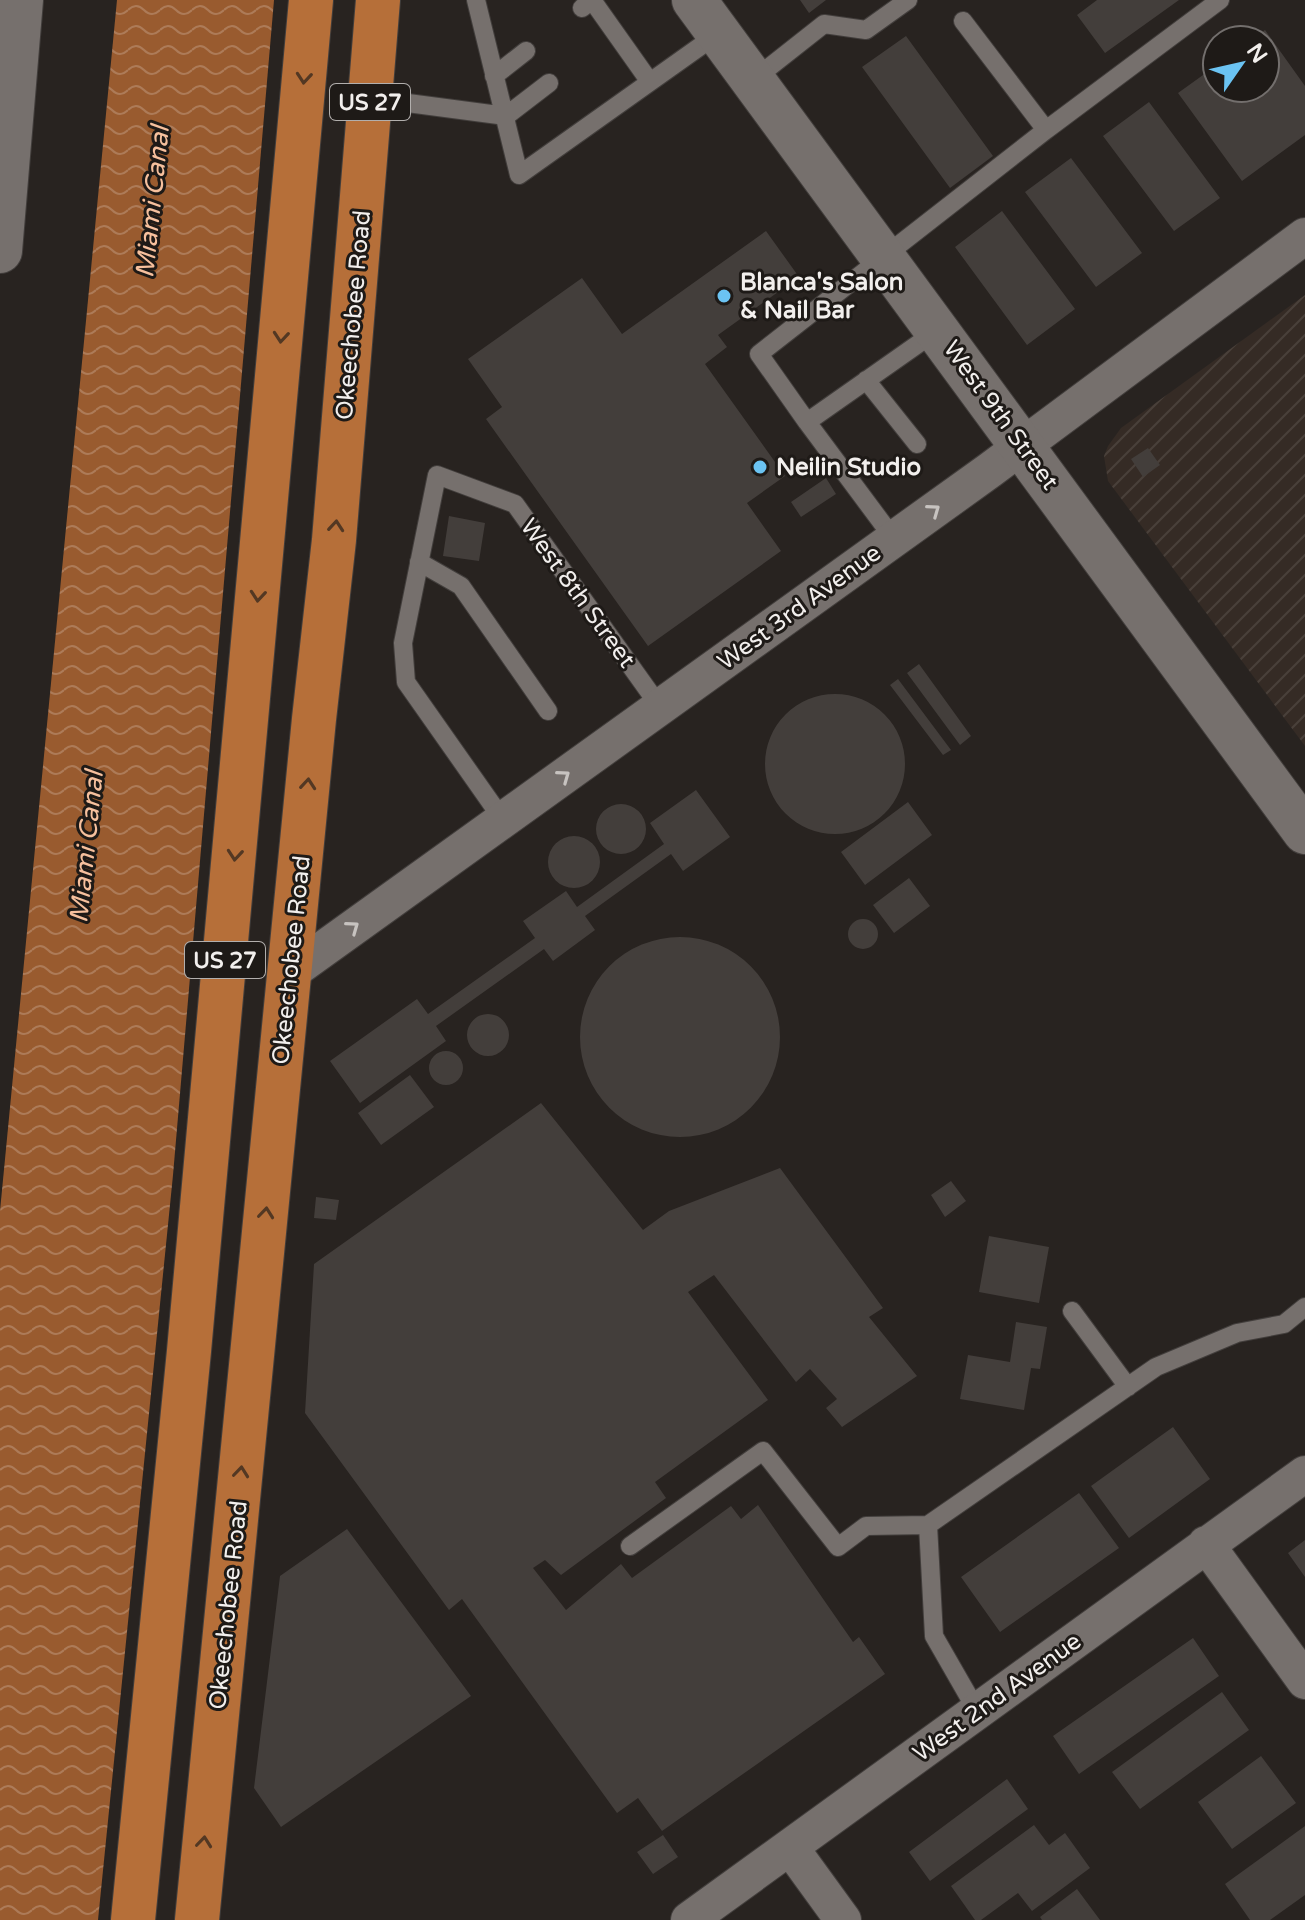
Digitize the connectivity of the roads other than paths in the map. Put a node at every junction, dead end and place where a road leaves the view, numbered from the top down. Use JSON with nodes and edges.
{"nodes":[{"id":1,"x":21,"y":0,"type":"edge"},
{"id":2,"x":311,"y":0,"type":"edge"},
{"id":3,"x":378,"y":0,"type":"edge"},
{"id":4,"x":476,"y":0,"type":"edge"},
{"id":5,"x":908,"y":0,"type":"edge"},
{"id":6,"x":1220,"y":0,"type":"edge"},
{"id":7,"x":582,"y":8,"type":"dead end"},
{"id":8,"x":706,"y":16,"type":"edge"},
{"id":9,"x":963,"y":21,"type":"dead end"},
{"id":10,"x":526,"y":51,"type":"dead end"},
{"id":11,"x":494,"y":76,"type":"junction"},
{"id":12,"x":753,"y":80,"type":"junction"},
{"id":13,"x":650,"y":82,"type":"junction"},
{"id":14,"x":549,"y":83,"type":"dead end"},
{"id":15,"x":370,"y":98,"type":"junction"},
{"id":16,"x":506,"y":116,"type":"junction"},
{"id":17,"x":1046,"y":130,"type":"junction"},
{"id":18,"x":1305,"y":236,"type":"edge"},
{"id":19,"x":0,"y":251,"type":"edge"},
{"id":20,"x":882,"y":255,"type":"junction"},
{"id":21,"x":938,"y":330,"type":"junction"},
{"id":22,"x":866,"y":380,"type":"junction"},
{"id":23,"x":807,"y":422,"type":"junction"},
{"id":24,"x":917,"y":444,"type":"dead end"},
{"id":25,"x":1023,"y":446,"type":"junction"},
{"id":26,"x":894,"y":539,"type":"junction"},
{"id":27,"x":419,"y":562,"type":"junction"},
{"id":28,"x":660,"y":707,"type":"junction"},
{"id":29,"x":548,"y":711,"type":"dead end"},
{"id":30,"x":503,"y":820,"type":"junction"},
{"id":31,"x":1305,"y":832,"type":"edge"},
{"id":32,"x":290,"y":973,"type":"junction"},
{"id":33,"x":1305,"y":1307,"type":"edge"},
{"id":34,"x":1072,"y":1311,"type":"dead end"},
{"id":35,"x":1128,"y":1387,"type":"junction"},
{"id":36,"x":1305,"y":1474,"type":"edge"},
{"id":37,"x":928,"y":1525,"type":"junction"},
{"id":38,"x":1206,"y":1544,"type":"junction"},
{"id":39,"x":630,"y":1546,"type":"dead end"},
{"id":40,"x":1305,"y":1681,"type":"edge"},
{"id":41,"x":977,"y":1711,"type":"junction"},
{"id":42,"x":790,"y":1847,"type":"junction"},
{"id":43,"x":133,"y":1920,"type":"edge"},
{"id":44,"x":197,"y":1920,"type":"edge"},
{"id":45,"x":689,"y":1920,"type":"edge"},
{"id":46,"x":843,"y":1920,"type":"edge"}],
"edges":[{"from":1,"to":19,"type":"main road"},
{"from":2,"to":43,"type":"highway","number":"US 27","one_way":true},
{"from":3,"to":15,"type":"highway","name":"Okeechobee Road","number":"US 27"},
{"from":4,"to":11,"type":"lane"},
{"from":5,"to":12,"type":"lane"},
{"from":6,"to":17,"type":"lane"},
{"from":7,"to":13,"type":"lane"},
{"from":8,"to":12,"type":"main road","name":"West 9th Street"},
{"from":8,"to":13,"type":"lane"},
{"from":9,"to":17,"type":"lane"},
{"from":10,"to":11,"type":"lane"},
{"from":11,"to":16,"type":"lane"},
{"from":12,"to":20,"type":"main road","name":"West 9th Street"},
{"from":13,"to":16,"type":"lane"},
{"from":14,"to":16,"type":"lane"},
{"from":15,"to":16,"type":"lane"},
{"from":32,"to":15,"type":"highway","name":"Okeechobee Road","number":"US 27","one_way":true},
{"from":17,"to":20,"type":"lane"},
{"from":18,"to":25,"type":"street","name":"West 3rd Avenue"},
{"from":20,"to":21,"type":"main road","name":"West 9th Street"},
{"from":20,"to":23,"type":"lane"},
{"from":21,"to":22,"type":"lane"},
{"from":21,"to":25,"type":"main road","name":"West 9th Street"},
{"from":22,"to":23,"type":"lane"},
{"from":22,"to":24,"type":"lane"},
{"from":23,"to":26,"type":"lane"},
{"from":26,"to":25,"type":"street","name":"West 3rd Avenue","one_way":true},
{"from":25,"to":31,"type":"main road","name":"West 9th Street"},
{"from":26,"to":28,"type":"street","name":"West 3rd Avenue"},
{"from":27,"to":28,"type":"lane","name":"West 8th Street"},
{"from":27,"to":29,"type":"lane"},
{"from":27,"to":30,"type":"lane","name":"West 8th Street"},
{"from":30,"to":28,"type":"street","name":"West 3rd Avenue","one_way":true},
{"from":32,"to":30,"type":"street","name":"West 3rd Avenue","one_way":true},
{"from":44,"to":32,"type":"highway","name":"Okeechobee Road","number":"US 27","one_way":true},
{"from":33,"to":35,"type":"lane"},
{"from":34,"to":35,"type":"lane"},
{"from":35,"to":37,"type":"lane"},
{"from":36,"to":38,"type":"street","name":"West 2nd Avenue"},
{"from":37,"to":39,"type":"lane"},
{"from":37,"to":41,"type":"lane"},
{"from":38,"to":40,"type":"street"},
{"from":38,"to":41,"type":"street","name":"West 2nd Avenue"},
{"from":41,"to":42,"type":"street","name":"West 2nd Avenue"},
{"from":42,"to":45,"type":"street","name":"West 2nd Avenue"},
{"from":42,"to":46,"type":"street"}]}
